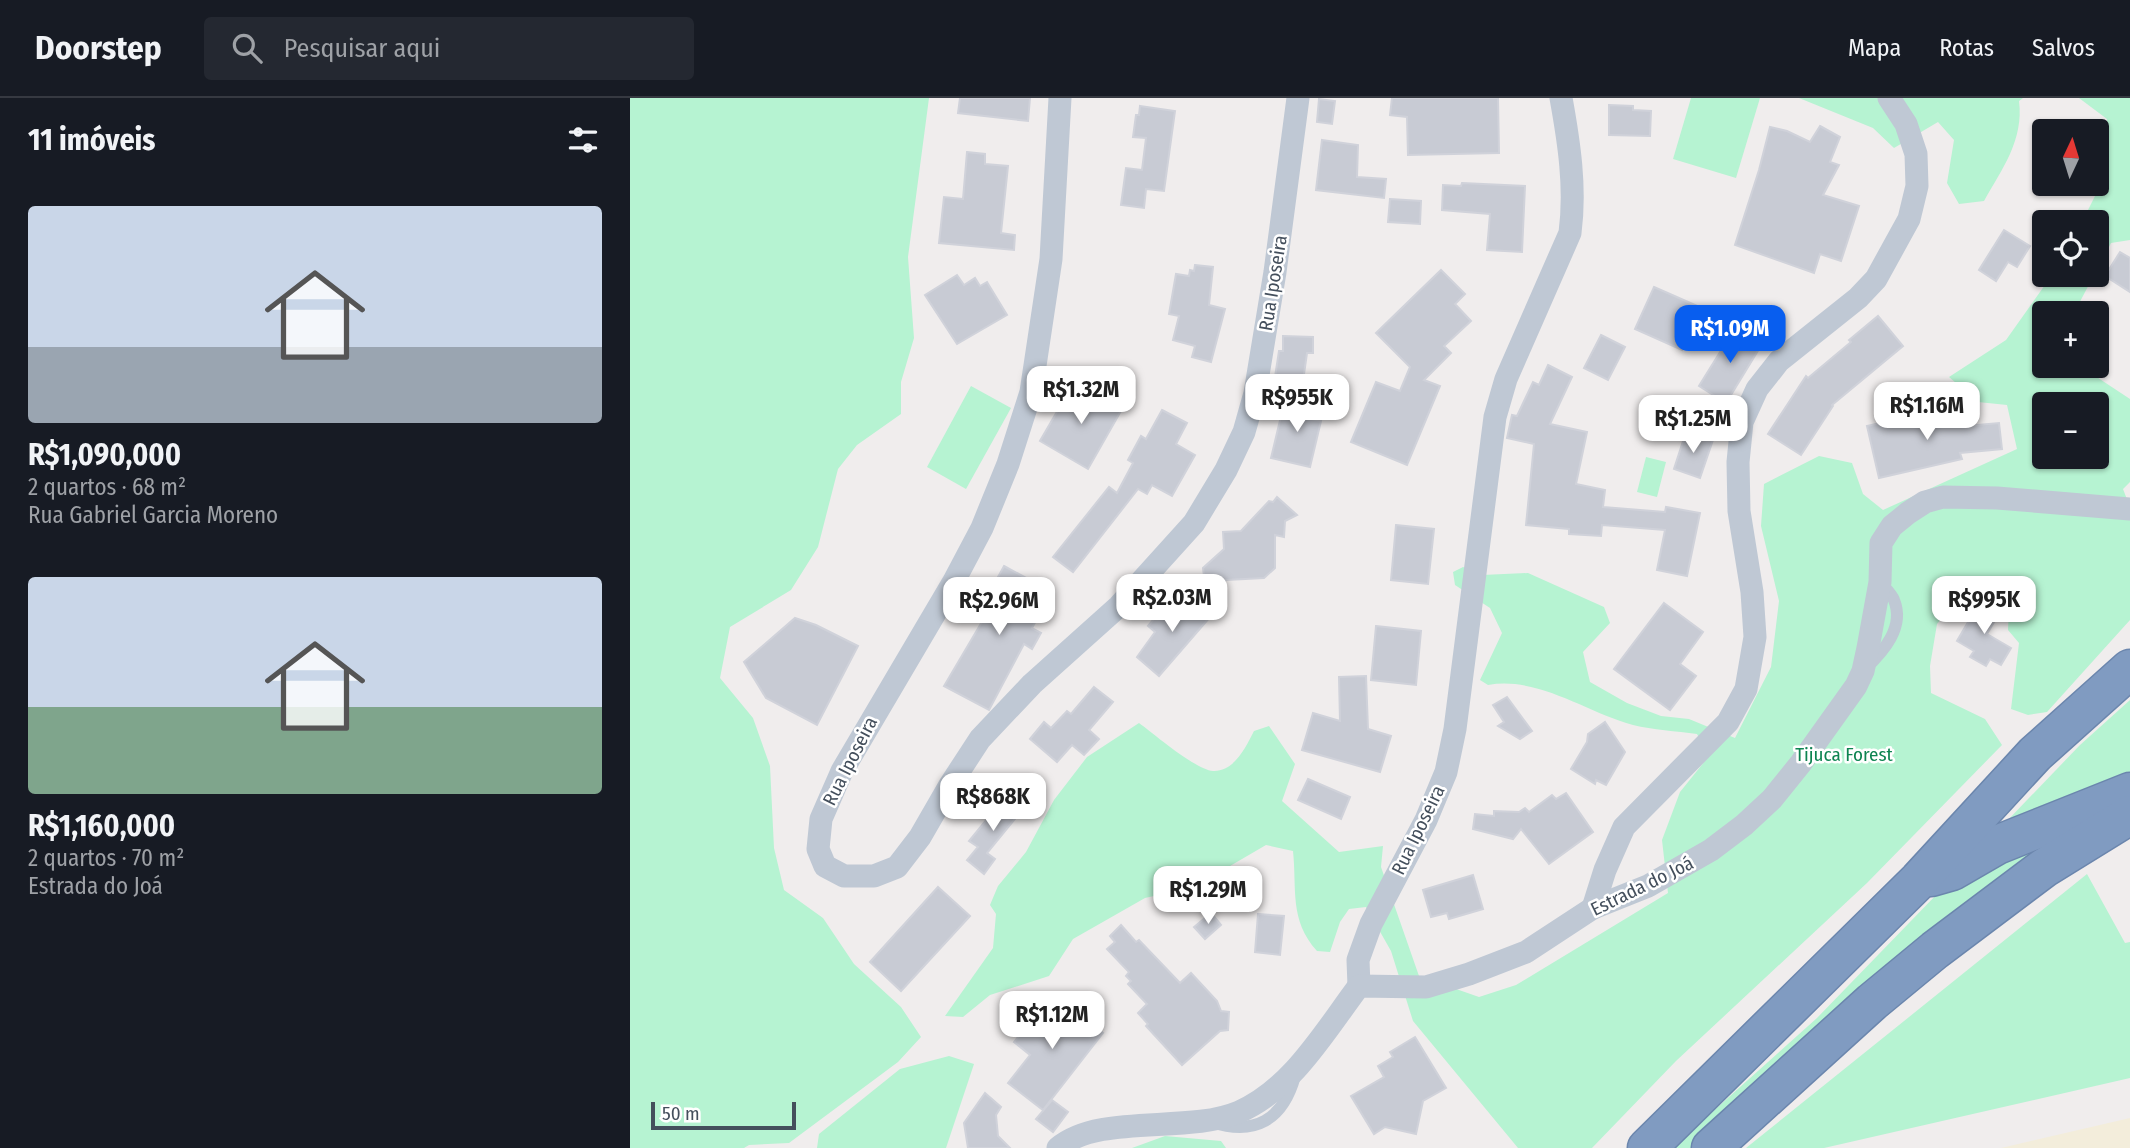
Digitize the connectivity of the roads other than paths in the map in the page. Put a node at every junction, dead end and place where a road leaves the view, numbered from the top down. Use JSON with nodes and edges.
{"nodes":[{"id":1,"x":1060,"y":98,"type":"edge"},
{"id":2,"x":1298,"y":98,"type":"edge"},
{"id":3,"x":1561,"y":98,"type":"edge"},
{"id":4,"x":1889,"y":98,"type":"edge"},
{"id":5,"x":2130,"y":509,"type":"edge"},
{"id":6,"x":2130,"y":670,"type":"edge"},
{"id":7,"x":2130,"y":792,"type":"edge"},
{"id":8,"x":2130,"y":816,"type":"edge"},
{"id":9,"x":1919,"y":880,"type":"junction"},
{"id":10,"x":1593,"y":908,"type":"junction"},
{"id":11,"x":1359,"y":986,"type":"junction"},
{"id":12,"x":1058,"y":1148,"type":"edge"},
{"id":13,"x":1647,"y":1148,"type":"edge"},
{"id":14,"x":1711,"y":1148,"type":"edge"}],
"edges":[{"from":1,"to":2,"type":"street","name":"Rua Iposeira"},
{"from":3,"to":11,"type":"street","name":"Rua Iposeira"},
{"from":4,"to":10,"type":"street"},
{"from":5,"to":10,"type":"street","name":"Estrada do Joá"},
{"from":6,"to":9,"type":"highway"},
{"from":7,"to":9,"type":"highway"},
{"from":8,"to":14,"type":"highway"},
{"from":9,"to":13,"type":"highway"},
{"from":10,"to":11,"type":"street","name":"Estrada do Joá"},
{"from":11,"to":12,"type":"street"}]}
